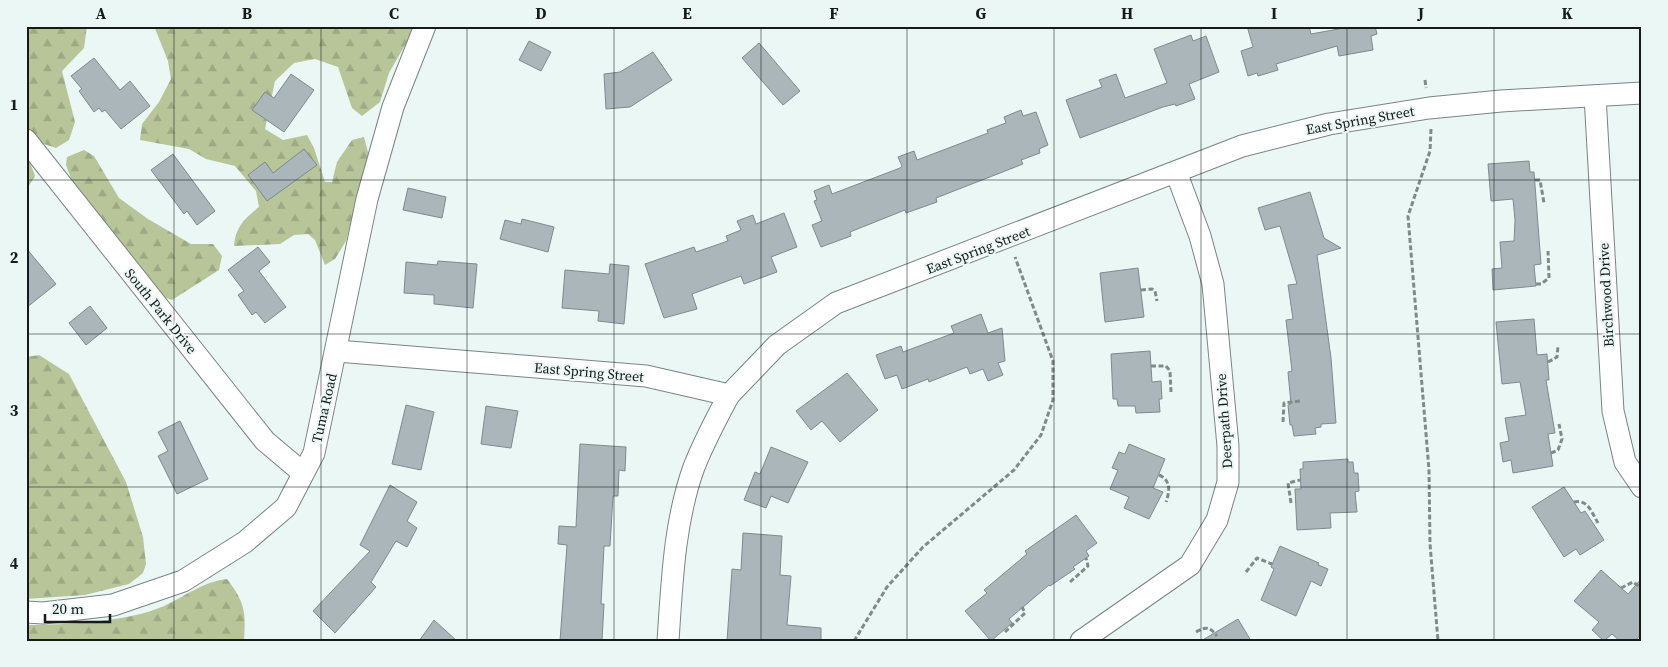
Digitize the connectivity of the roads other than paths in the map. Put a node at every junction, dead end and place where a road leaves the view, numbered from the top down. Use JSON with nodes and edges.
{"nodes":[{"id":1,"x":425,"y":26,"type":"edge"},
{"id":2,"x":1642,"y":93,"type":"edge"},
{"id":3,"x":1595,"y":96,"type":"junction"},
{"id":4,"x":26,"y":140,"type":"edge"},
{"id":5,"x":1176,"y":172,"type":"junction"},
{"id":6,"x":337,"y":350,"type":"junction"},
{"id":7,"x":729,"y":395,"type":"junction"},
{"id":8,"x":303,"y":474,"type":"junction"},
{"id":9,"x":1642,"y":487,"type":"edge"},
{"id":10,"x":26,"y":612,"type":"edge"},
{"id":11,"x":668,"y":641,"type":"edge"},
{"id":12,"x":1081,"y":641,"type":"edge"}],
"edges":[{"from":1,"to":6,"type":"street","name":"Tuma Road"},
{"from":2,"to":3,"type":"street","name":"East Spring Street"},
{"from":3,"to":5,"type":"street","name":"East Spring Street"},
{"from":3,"to":9,"type":"street","name":"Birchwood Drive"},
{"from":4,"to":8,"type":"street","name":"South Park Drive"},
{"from":5,"to":7,"type":"street","name":"East Spring Street"},
{"from":5,"to":12,"type":"street","name":"Deerpath Drive"},
{"from":6,"to":7,"type":"street","name":"East Spring Street"},
{"from":6,"to":8,"type":"street","name":"Tuma Road"},
{"from":7,"to":11,"type":"street"},
{"from":8,"to":10,"type":"street","name":"Tuma Road"}]}
